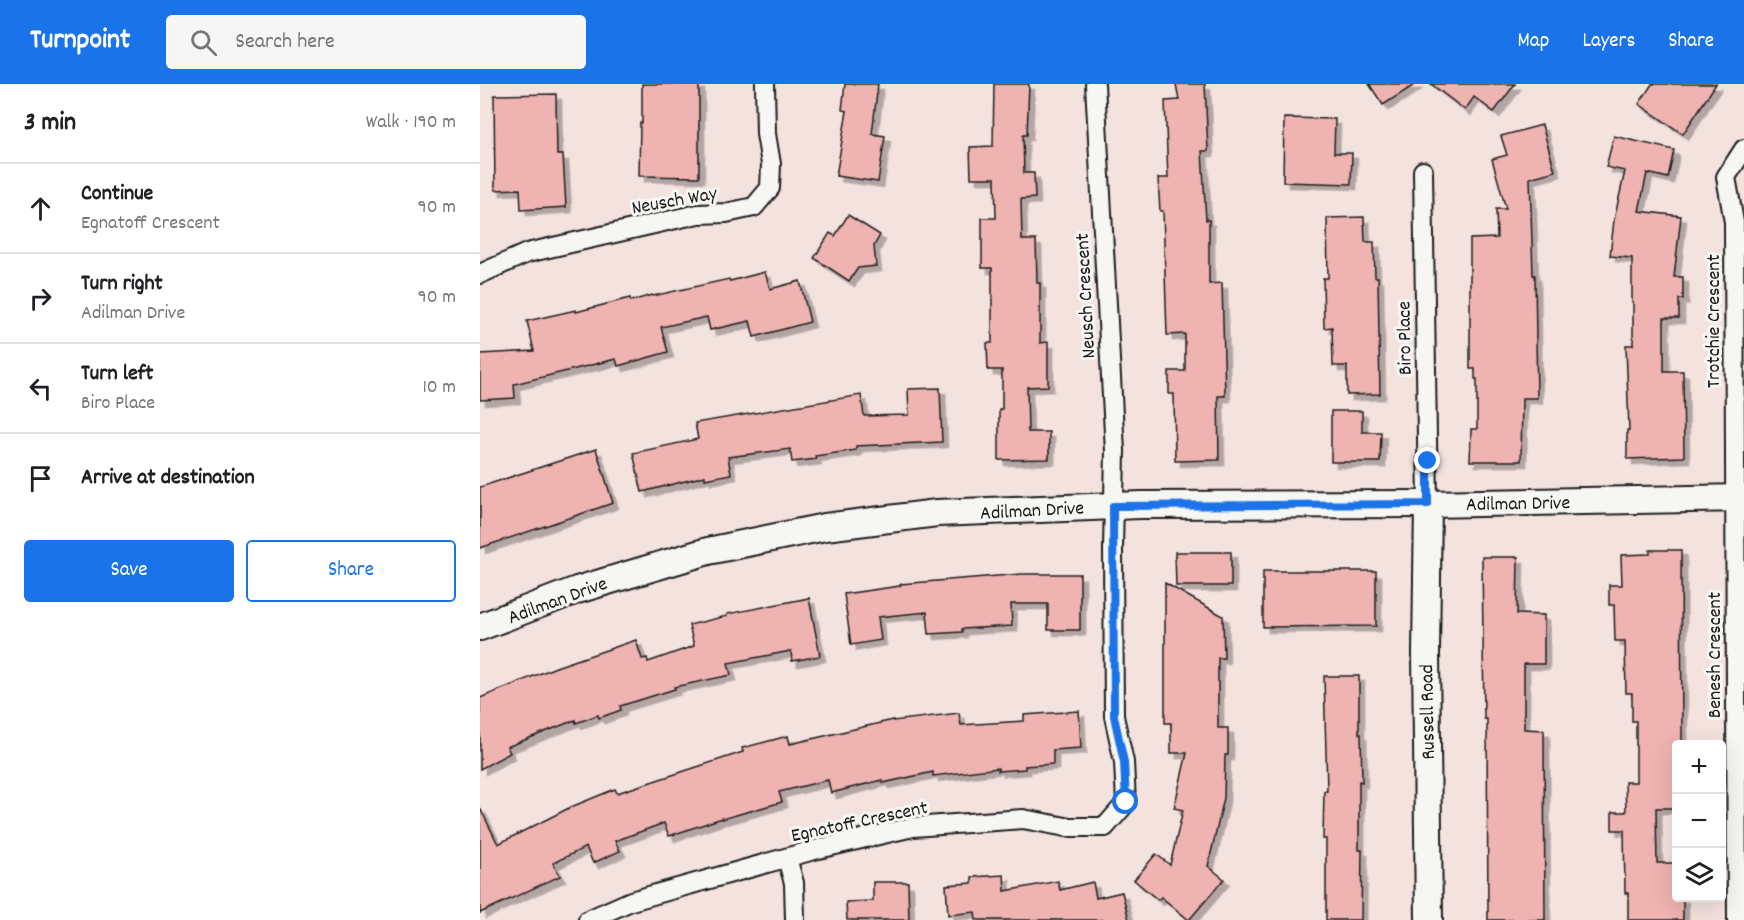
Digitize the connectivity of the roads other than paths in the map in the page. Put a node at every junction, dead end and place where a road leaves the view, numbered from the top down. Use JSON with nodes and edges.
{"nodes":[{"id":1,"x":765,"y":84,"type":"edge"},
{"id":2,"x":1095,"y":84,"type":"edge"},
{"id":3,"x":1744,"y":149,"type":"edge"},
{"id":4,"x":1423,"y":171,"type":"dead end"},
{"id":5,"x":480,"y":274,"type":"edge"},
{"id":6,"x":1739,"y":498,"type":"edge"},
{"id":7,"x":1428,"y":504,"type":"junction"},
{"id":8,"x":1113,"y":506,"type":"junction"},
{"id":9,"x":480,"y":627,"type":"edge"},
{"id":10,"x":787,"y":858,"type":"junction"},
{"id":11,"x":588,"y":920,"type":"edge"},
{"id":12,"x":795,"y":920,"type":"edge"},
{"id":13,"x":1429,"y":920,"type":"edge"},
{"id":14,"x":1737,"y":920,"type":"edge"}],
"edges":[{"from":1,"to":5,"type":"street","name":"Neusch Way"},
{"from":2,"to":8,"type":"street","name":"Neusch Crescent"},
{"from":3,"to":6,"type":"street","name":"Trotchie Crescent"},
{"from":4,"to":7,"type":"street","name":"Biro Place"},
{"from":6,"to":7,"type":"street","name":"Adilman Drive"},
{"from":6,"to":14,"type":"street","name":"Benesh Crescent"},
{"from":7,"to":8,"type":"street","name":"Adilman Drive"},
{"from":7,"to":13,"type":"street","name":"Russell Road"},
{"from":8,"to":9,"type":"street","name":"Adilman Drive"},
{"from":8,"to":10,"type":"street","name":"Egnatoff Crescent"},
{"from":10,"to":11,"type":"street","name":"Egnatoff Crescent"},
{"from":10,"to":12,"type":"street"}]}
